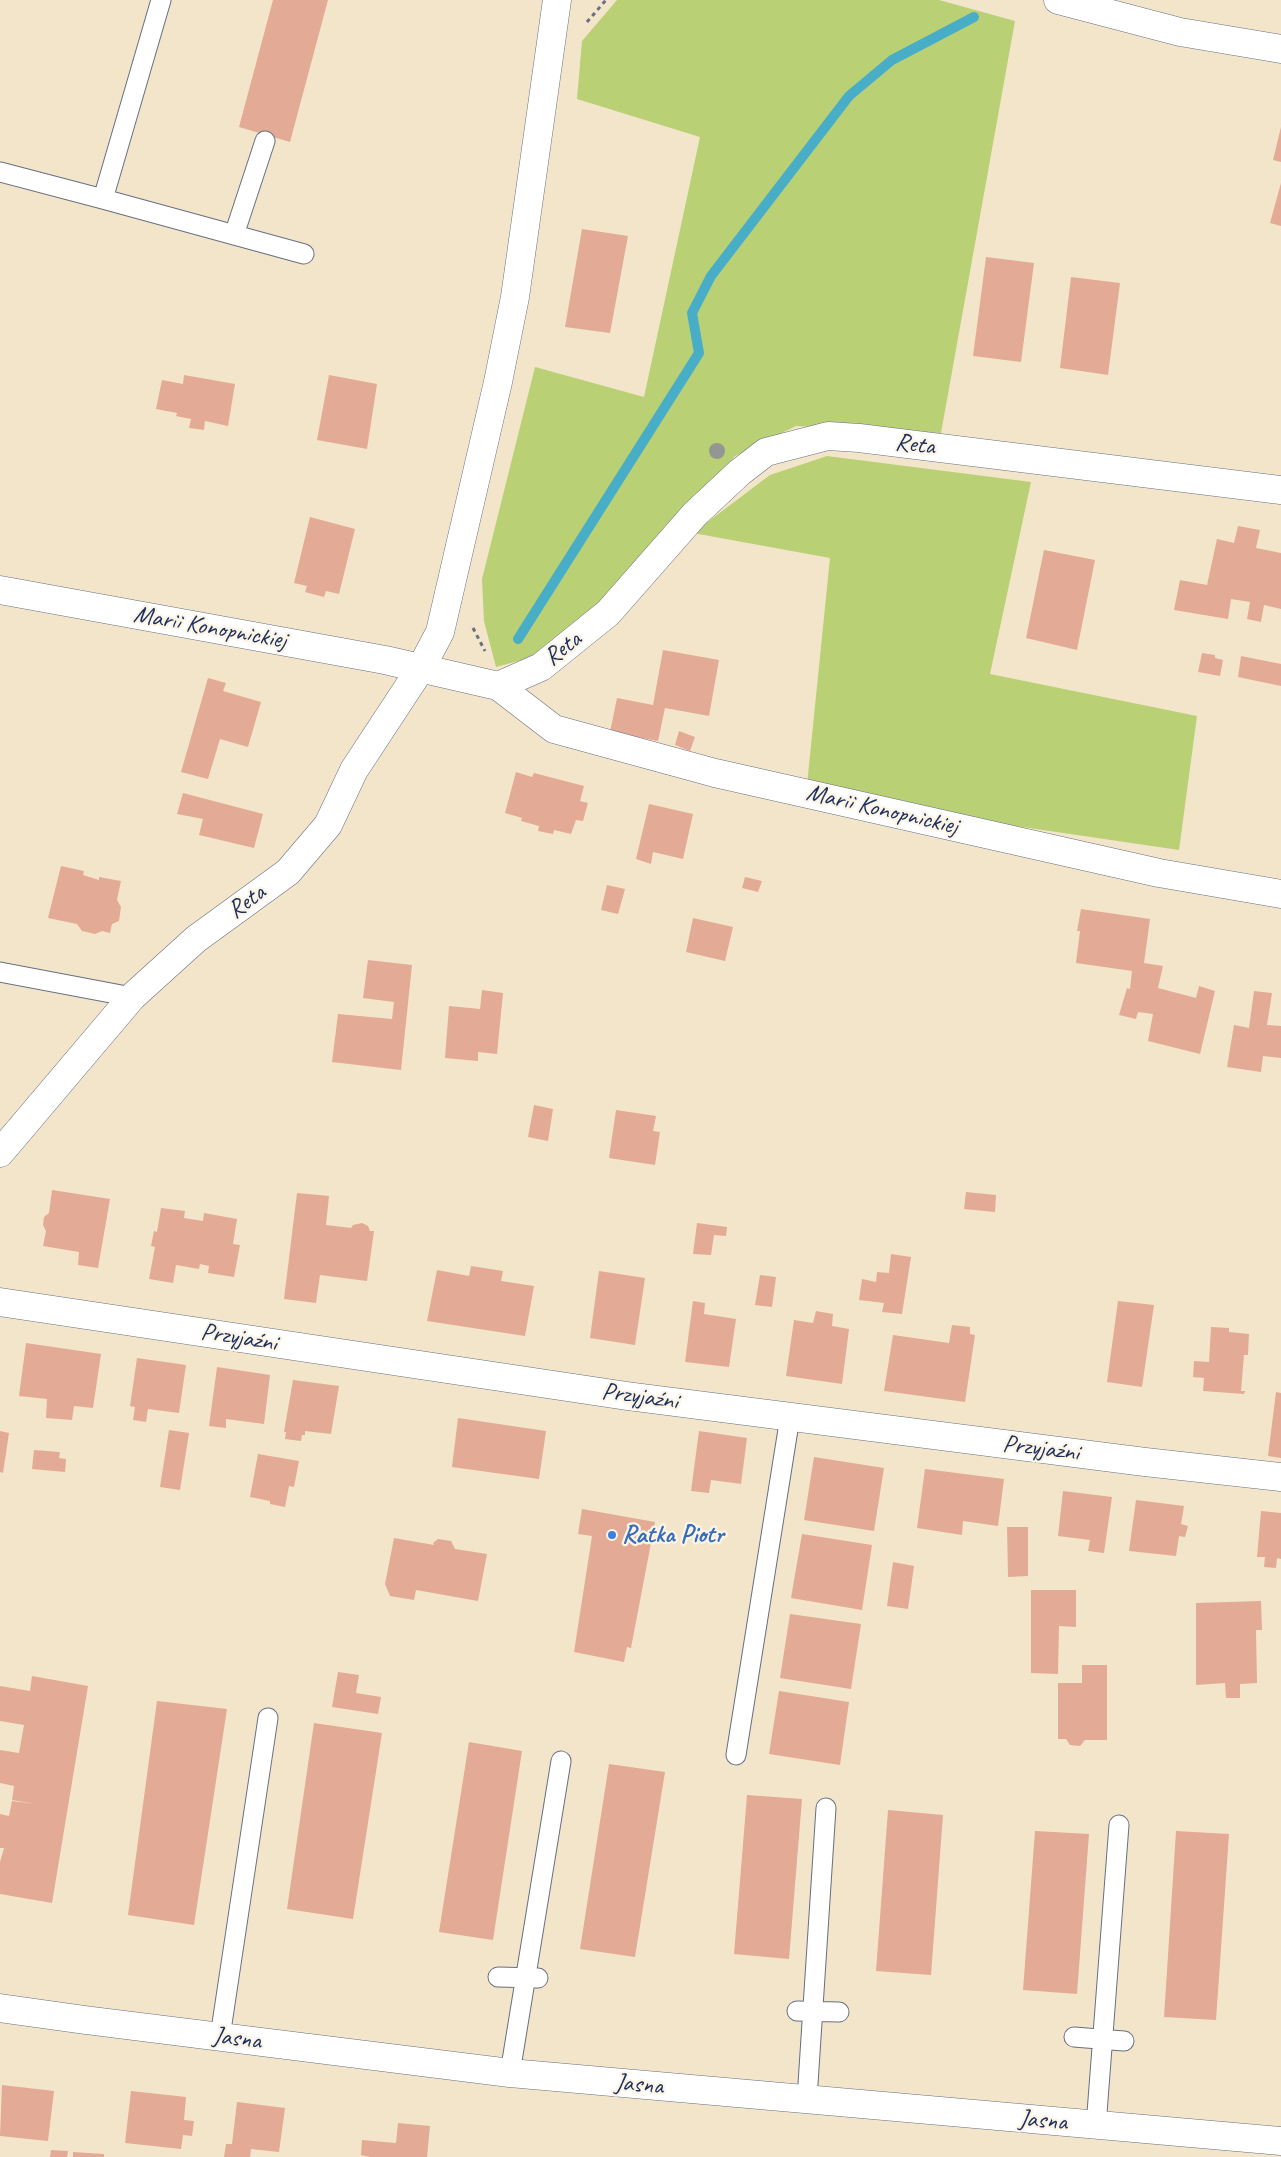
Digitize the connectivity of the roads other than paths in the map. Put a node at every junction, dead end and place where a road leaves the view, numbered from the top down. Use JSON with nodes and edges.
{"nodes":[{"id":1,"x":161,"y":0,"type":"edge"},
{"id":2,"x":557,"y":0,"type":"edge"},
{"id":3,"x":1058,"y":0,"type":"edge"},
{"id":4,"x":1281,"y":49,"type":"edge"},
{"id":5,"x":265,"y":141,"type":"dead end"},
{"id":6,"x":0,"y":172,"type":"edge"},
{"id":7,"x":103,"y":199,"type":"junction"},
{"id":8,"x":234,"y":235,"type":"junction"},
{"id":9,"x":304,"y":254,"type":"dead end"},
{"id":10,"x":1281,"y":490,"type":"edge"},
{"id":11,"x":0,"y":590,"type":"edge"},
{"id":12,"x":421,"y":668,"type":"junction"},
{"id":13,"x":498,"y":686,"type":"junction"},
{"id":14,"x":1281,"y":894,"type":"edge"},
{"id":15,"x":0,"y":972,"type":"edge"},
{"id":16,"x":132,"y":997,"type":"junction"},
{"id":17,"x":0,"y":1153,"type":"edge"},
{"id":18,"x":0,"y":1302,"type":"edge"},
{"id":19,"x":790,"y":1417,"type":"junction"},
{"id":20,"x":1281,"y":1477,"type":"edge"},
{"id":21,"x":268,"y":1718,"type":"dead end"},
{"id":22,"x":736,"y":1755,"type":"dead end"},
{"id":23,"x":562,"y":1761,"type":"dead end"},
{"id":24,"x":826,"y":1808,"type":"dead end"},
{"id":25,"x":1119,"y":1825,"type":"dead end"},
{"id":26,"x":498,"y":1977,"type":"dead end"},
{"id":27,"x":532,"y":1978,"type":"junction"},
{"id":28,"x":0,"y":2008,"type":"edge"},
{"id":29,"x":805,"y":2011,"type":"junction"},
{"id":30,"x":839,"y":2012,"type":"dead end"},
{"id":31,"x":220,"y":2037,"type":"junction"},
{"id":32,"x":1074,"y":2037,"type":"dead end"},
{"id":33,"x":1103,"y":2040,"type":"junction"},
{"id":34,"x":1124,"y":2041,"type":"dead end"},
{"id":35,"x":510,"y":2074,"type":"junction"},
{"id":36,"x":807,"y":2099,"type":"junction"},
{"id":37,"x":1096,"y":2126,"type":"junction"},
{"id":38,"x":1281,"y":2141,"type":"edge"}],
"edges":[{"from":1,"to":7,"type":"lane"},
{"from":2,"to":12,"type":"street","name":"Reta"},
{"from":3,"to":4,"type":"street"},
{"from":5,"to":8,"type":"lane"},
{"from":6,"to":7,"type":"lane"},
{"from":7,"to":8,"type":"lane"},
{"from":8,"to":9,"type":"lane"},
{"from":10,"to":13,"type":"street","name":"Reta"},
{"from":11,"to":12,"type":"street","name":"Marii Konopnickiej"},
{"from":12,"to":13,"type":"street"},
{"from":12,"to":16,"type":"street","name":"Reta"},
{"from":13,"to":14,"type":"street","name":"Marii Konopnickiej"},
{"from":15,"to":16,"type":"lane"},
{"from":16,"to":17,"type":"street","name":"Reta"},
{"from":18,"to":19,"type":"street","name":"Przyjaźni"},
{"from":19,"to":20,"type":"street","name":"Przyjaźni"},
{"from":19,"to":22,"type":"lane"},
{"from":21,"to":31,"type":"lane"},
{"from":23,"to":27,"type":"lane"},
{"from":24,"to":29,"type":"lane"},
{"from":25,"to":33,"type":"lane"},
{"from":26,"to":27,"type":"lane"},
{"from":27,"to":35,"type":"lane"},
{"from":28,"to":31,"type":"street","name":"Jasna"},
{"from":29,"to":30,"type":"lane"},
{"from":29,"to":36,"type":"lane"},
{"from":31,"to":35,"type":"street","name":"Jasna"},
{"from":32,"to":33,"type":"lane"},
{"from":33,"to":34,"type":"lane"},
{"from":33,"to":37,"type":"lane"},
{"from":35,"to":36,"type":"street","name":"Jasna"},
{"from":36,"to":37,"type":"street","name":"Jasna"},
{"from":37,"to":38,"type":"street","name":"Jasna"}]}
